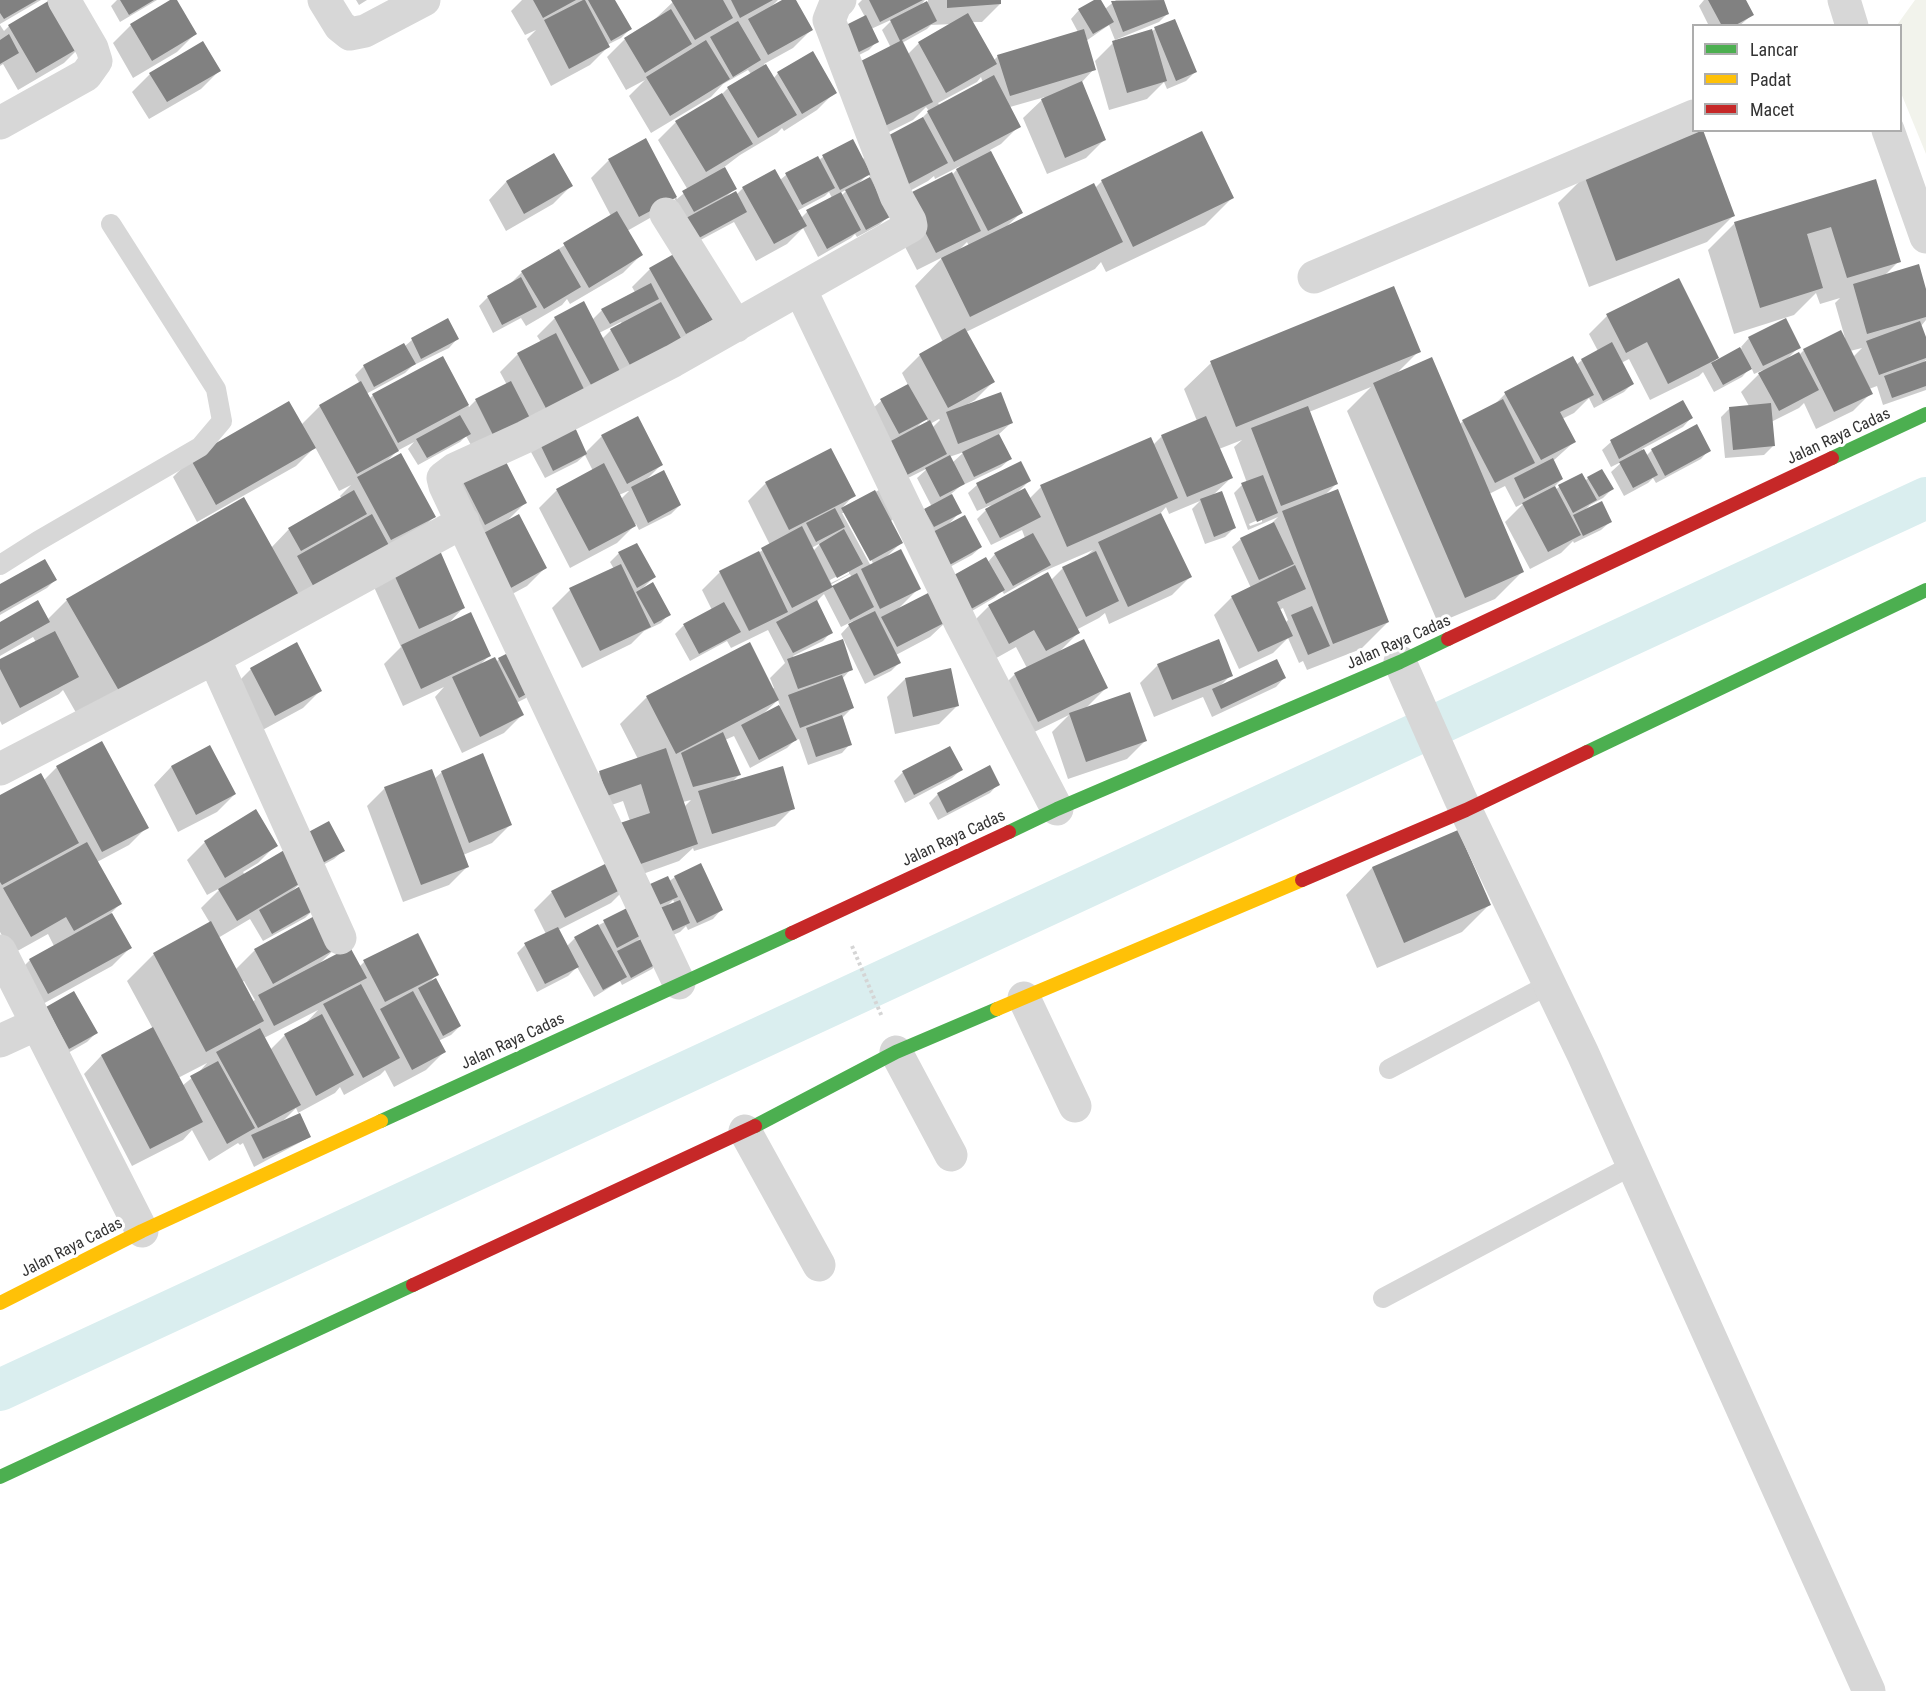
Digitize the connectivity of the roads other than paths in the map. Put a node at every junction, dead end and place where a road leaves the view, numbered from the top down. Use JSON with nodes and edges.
{"nodes":[{"id":1,"x":64,"y":0,"type":"edge"},
{"id":2,"x":324,"y":0,"type":"edge"},
{"id":3,"x":424,"y":0,"type":"edge"},
{"id":4,"x":840,"y":0,"type":"edge"},
{"id":5,"x":1844,"y":0,"type":"edge"},
{"id":6,"x":1851,"y":24,"type":"edge"},
{"id":7,"x":1692,"y":118,"type":"edge"},
{"id":8,"x":0,"y":123,"type":"edge"},
{"id":9,"x":1889,"y":132,"type":"edge"},
{"id":10,"x":666,"y":214,"type":"dead end"},
{"id":11,"x":111,"y":224,"type":"dead end"},
{"id":12,"x":1926,"y":237,"type":"edge"},
{"id":13,"x":1314,"y":277,"type":"dead end"},
{"id":14,"x":800,"y":289,"type":"junction"},
{"id":15,"x":736,"y":326,"type":"junction"},
{"id":16,"x":1926,"y":414,"type":"edge"},
{"id":17,"x":463,"y":522,"type":"junction"},
{"id":18,"x":0,"y":566,"type":"edge"},
{"id":19,"x":1926,"y":590,"type":"edge"},
{"id":20,"x":214,"y":658,"type":"junction"},
{"id":21,"x":1403,"y":669,"type":"junction"},
{"id":22,"x":0,"y":769,"type":"edge"},
{"id":23,"x":1463,"y":804,"type":"junction"},
{"id":24,"x":1057,"y":809,"type":"junction"},
{"id":25,"x":340,"y":938,"type":"dead end"},
{"id":26,"x":0,"y":951,"type":"edge"},
{"id":27,"x":679,"y":983,"type":"junction"},
{"id":28,"x":1550,"y":984,"type":"junction"},
{"id":29,"x":1024,"y":998,"type":"junction"},
{"id":30,"x":37,"y":1024,"type":"junction"},
{"id":31,"x":891,"y":1037,"type":"junction"},
{"id":32,"x":0,"y":1041,"type":"edge"},
{"id":33,"x":1389,"y":1069,"type":"dead end"},
{"id":34,"x":1075,"y":1106,"type":"dead end"},
{"id":35,"x":745,"y":1131,"type":"junction"},
{"id":36,"x":951,"y":1155,"type":"dead end"},
{"id":37,"x":1633,"y":1165,"type":"junction"},
{"id":38,"x":142,"y":1231,"type":"junction"},
{"id":39,"x":819,"y":1265,"type":"dead end"},
{"id":40,"x":1383,"y":1298,"type":"dead end"},
{"id":41,"x":0,"y":1303,"type":"edge"},
{"id":42,"x":0,"y":1477,"type":"edge"},
{"id":43,"x":1869,"y":1691,"type":"edge"}],
"edges":[{"from":1,"to":8,"type":"street"},
{"from":2,"to":3,"type":"street"},
{"from":4,"to":14,"type":"street"},
{"from":5,"to":6,"type":"street"},
{"from":7,"to":13,"type":"street"},
{"from":9,"to":12,"type":"street"},
{"from":10,"to":15,"type":"street"},
{"from":11,"to":18,"type":"lane"},
{"from":14,"to":15,"type":"street"},
{"from":14,"to":24,"type":"street"},
{"from":15,"to":17,"type":"street"},
{"from":16,"to":21,"type":"street","name":"Jalan Raya Cadas"},
{"from":17,"to":20,"type":"street"},
{"from":17,"to":27,"type":"street"},
{"from":19,"to":23,"type":"street"},
{"from":20,"to":22,"type":"street"},
{"from":20,"to":25,"type":"street"},
{"from":21,"to":23,"type":"street"},
{"from":21,"to":24,"type":"street","name":"Jalan Raya Cadas"},
{"from":23,"to":28,"type":"street"},
{"from":23,"to":29,"type":"street"},
{"from":24,"to":27,"type":"street","name":"Jalan Raya Cadas"},
{"from":26,"to":30,"type":"street"},
{"from":27,"to":38,"type":"street","name":"Jalan Raya Cadas"},
{"from":28,"to":33,"type":"lane"},
{"from":28,"to":37,"type":"street"},
{"from":29,"to":31,"type":"street"},
{"from":29,"to":34,"type":"street"},
{"from":30,"to":32,"type":"street"},
{"from":30,"to":38,"type":"street"},
{"from":31,"to":35,"type":"street"},
{"from":31,"to":36,"type":"street"},
{"from":35,"to":39,"type":"street"},
{"from":35,"to":42,"type":"street"},
{"from":37,"to":40,"type":"lane"},
{"from":37,"to":43,"type":"street"},
{"from":38,"to":41,"type":"street","name":"Jalan Raya Cadas"}]}
